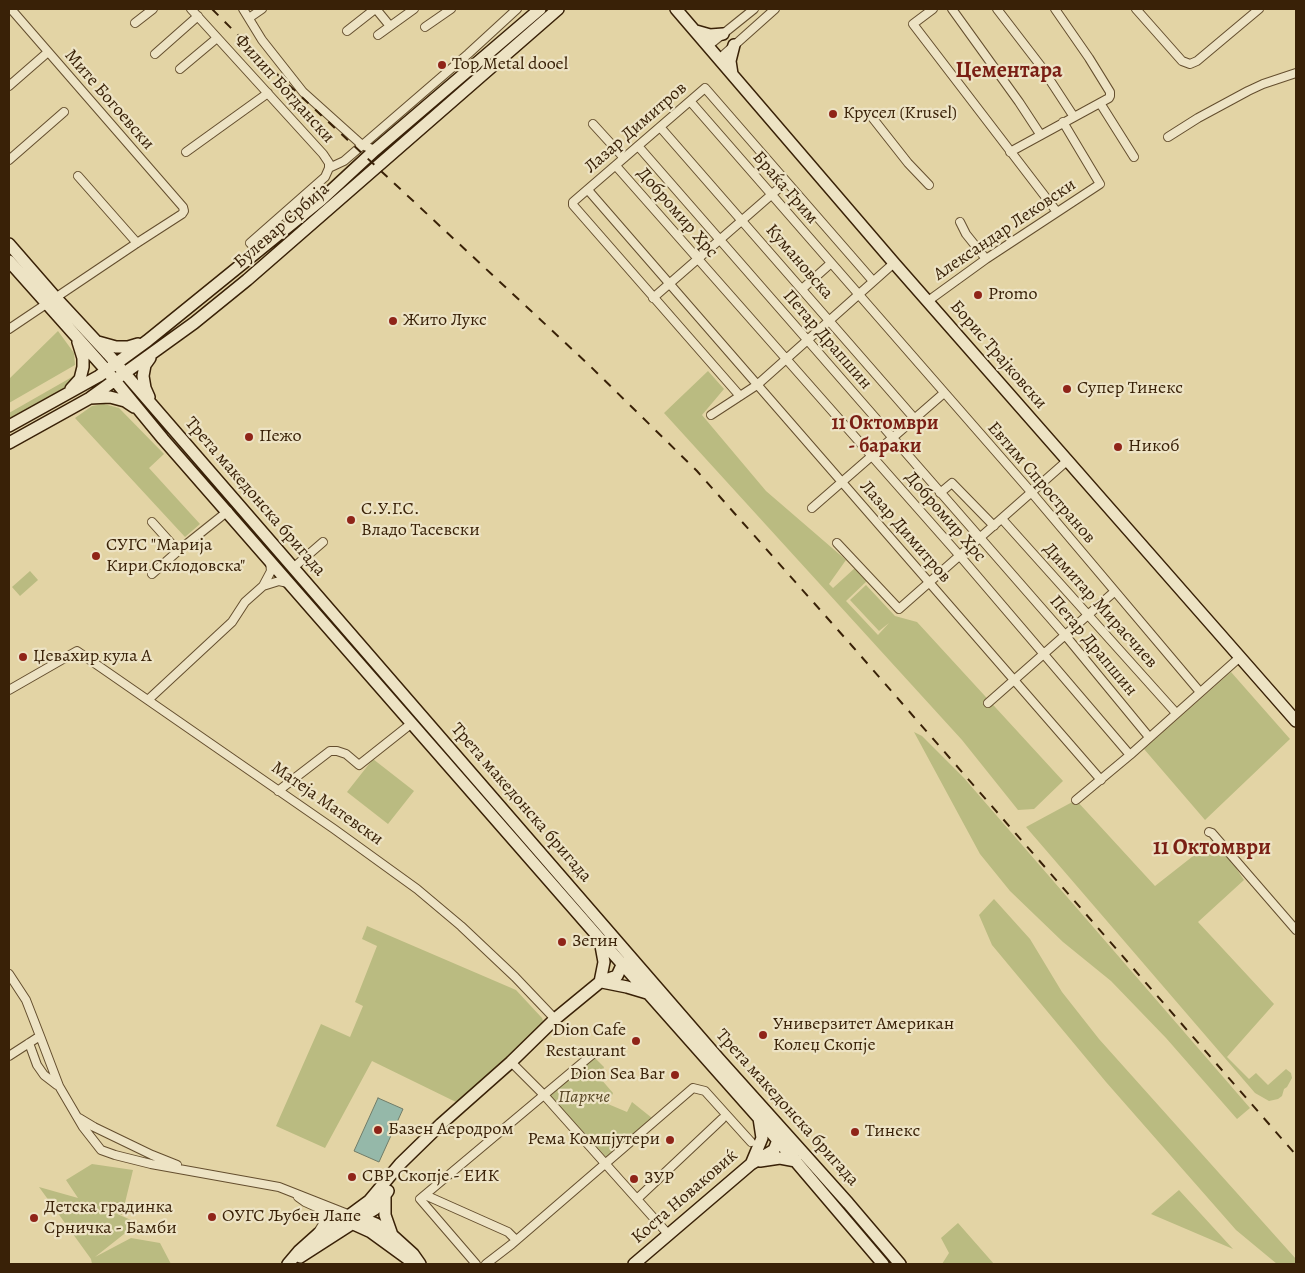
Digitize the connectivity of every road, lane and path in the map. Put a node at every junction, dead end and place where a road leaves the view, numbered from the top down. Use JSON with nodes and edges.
{"nodes":[{"id":1,"x":153,"y":9,"type":"edge"},
{"id":2,"x":191,"y":9,"type":"edge"},
{"id":3,"x":243,"y":9,"type":"edge"},
{"id":4,"x":262,"y":9,"type":"edge"},
{"id":5,"x":375,"y":9,"type":"edge"},
{"id":6,"x":414,"y":9,"type":"edge"},
{"id":7,"x":451,"y":9,"type":"edge"},
{"id":8,"x":517,"y":9,"type":"edge"},
{"id":9,"x":540,"y":9,"type":"edge"},
{"id":10,"x":558,"y":9,"type":"edge"},
{"id":11,"x":676,"y":9,"type":"edge"},
{"id":12,"x":754,"y":9,"type":"edge"},
{"id":13,"x":775,"y":9,"type":"edge"},
{"id":14,"x":934,"y":9,"type":"edge"},
{"id":15,"x":952,"y":9,"type":"edge"},
{"id":16,"x":997,"y":9,"type":"edge"},
{"id":17,"x":1055,"y":9,"type":"edge"},
{"id":18,"x":1136,"y":9,"type":"edge"},
{"id":19,"x":1259,"y":9,"type":"edge"},
{"id":20,"x":10,"y":10,"type":"edge"},
{"id":21,"x":198,"y":16,"type":"junction"},
{"id":22,"x":249,"y":18,"type":"junction"},
{"id":23,"x":135,"y":23,"type":"dead end"},
{"id":24,"x":390,"y":26,"type":"junction"},
{"id":25,"x":426,"y":27,"type":"dead end"},
{"id":26,"x":694,"y":30,"type":"junction"},
{"id":27,"x":347,"y":31,"type":"dead end"},
{"id":28,"x":723,"y":34,"type":"junction"},
{"id":29,"x":378,"y":35,"type":"dead end"},
{"id":30,"x":218,"y":38,"type":"junction"},
{"id":31,"x":734,"y":44,"type":"junction"},
{"id":32,"x":708,"y":46,"type":"junction"},
{"id":33,"x":48,"y":52,"type":"junction"},
{"id":34,"x":155,"y":54,"type":"dead end"},
{"id":35,"x":719,"y":59,"type":"junction"},
{"id":36,"x":180,"y":69,"type":"dead end"},
{"id":37,"x":1296,"y":73,"type":"edge"},
{"id":38,"x":733,"y":76,"type":"junction"},
{"id":39,"x":9,"y":86,"type":"edge"},
{"id":40,"x":268,"y":93,"type":"junction"},
{"id":41,"x":690,"y":101,"type":"junction"},
{"id":42,"x":1100,"y":103,"type":"junction"},
{"id":43,"x":64,"y":112,"type":"dead end"},
{"id":44,"x":870,"y":116,"type":"dead end"},
{"id":45,"x":1074,"y":117,"type":"junction"},
{"id":46,"x":1063,"y":122,"type":"junction"},
{"id":47,"x":593,"y":124,"type":"dead end"},
{"id":48,"x":660,"y":127,"type":"junction"},
{"id":49,"x":1040,"y":134,"type":"junction"},
{"id":50,"x":1168,"y":137,"type":"dead end"},
{"id":51,"x":362,"y":145,"type":"junction"},
{"id":52,"x":638,"y":146,"type":"junction"},
{"id":53,"x":375,"y":150,"type":"junction"},
{"id":54,"x":186,"y":152,"type":"dead end"},
{"id":55,"x":1010,"y":152,"type":"junction"},
{"id":56,"x":1134,"y":157,"type":"dead end"},
{"id":57,"x":624,"y":158,"type":"junction"},
{"id":58,"x":9,"y":160,"type":"edge"},
{"id":59,"x":616,"y":166,"type":"junction"},
{"id":60,"x":329,"y":168,"type":"junction"},
{"id":61,"x":78,"y":176,"type":"dead end"},
{"id":62,"x":786,"y":182,"type":"junction"},
{"id":63,"x":929,"y":185,"type":"dead end"},
{"id":64,"x":588,"y":190,"type":"junction"},
{"id":65,"x":771,"y":195,"type":"junction"},
{"id":66,"x":1057,"y":212,"type":"junction"},
{"id":67,"x":742,"y":221,"type":"junction"},
{"id":68,"x":960,"y":222,"type":"dead end"},
{"id":69,"x":720,"y":240,"type":"junction"},
{"id":70,"x":137,"y":243,"type":"junction"},
{"id":71,"x":9,"y":244,"type":"edge"},
{"id":72,"x":259,"y":252,"type":"junction"},
{"id":73,"x":698,"y":259,"type":"junction"},
{"id":74,"x":986,"y":259,"type":"junction"},
{"id":75,"x":9,"y":261,"type":"edge"},
{"id":76,"x":894,"y":263,"type":"junction"},
{"id":77,"x":830,"y":264,"type":"junction"},
{"id":78,"x":873,"y":281,"type":"junction"},
{"id":79,"x":669,"y":284,"type":"junction"},
{"id":80,"x":802,"y":289,"type":"junction"},
{"id":81,"x":68,"y":290,"type":"junction"},
{"id":82,"x":858,"y":295,"type":"junction"},
{"id":83,"x":653,"y":298,"type":"junction"},
{"id":84,"x":51,"y":301,"type":"junction"},
{"id":85,"x":928,"y":301,"type":"junction"},
{"id":86,"x":67,"y":310,"type":"junction"},
{"id":87,"x":829,"y":320,"type":"junction"},
{"id":88,"x":9,"y":329,"type":"edge"},
{"id":89,"x":76,"y":338,"type":"junction"},
{"id":90,"x":808,"y":340,"type":"junction"},
{"id":91,"x":147,"y":341,"type":"junction"},
{"id":92,"x":97,"y":342,"type":"junction"},
{"id":93,"x":155,"y":352,"type":"junction"},
{"id":94,"x":786,"y":359,"type":"junction"},
{"id":95,"x":116,"y":364,"type":"junction"},
{"id":96,"x":106,"y":371,"type":"junction"},
{"id":97,"x":125,"y":374,"type":"junction"},
{"id":98,"x":115,"y":381,"type":"junction"},
{"id":99,"x":757,"y":384,"type":"junction"},
{"id":100,"x":944,"y":393,"type":"junction"},
{"id":101,"x":66,"y":395,"type":"junction"},
{"id":102,"x":740,"y":396,"type":"junction"},
{"id":103,"x":90,"y":398,"type":"junction"},
{"id":104,"x":156,"y":409,"type":"junction"},
{"id":105,"x":711,"y":415,"type":"dead end"},
{"id":106,"x":145,"y":416,"type":"junction"},
{"id":107,"x":914,"y":418,"type":"junction"},
{"id":108,"x":9,"y":426,"type":"edge"},
{"id":109,"x":892,"y":438,"type":"junction"},
{"id":110,"x":9,"y":443,"type":"edge"},
{"id":111,"x":871,"y":456,"type":"junction"},
{"id":112,"x":1068,"y":460,"type":"junction"},
{"id":113,"x":842,"y":482,"type":"junction"},
{"id":114,"x":940,"y":493,"type":"junction"},
{"id":115,"x":1032,"y":493,"type":"junction"},
{"id":116,"x":812,"y":508,"type":"dead end"},
{"id":117,"x":228,"y":511,"type":"junction"},
{"id":118,"x":1002,"y":519,"type":"junction"},
{"id":119,"x":152,"y":522,"type":"dead end"},
{"id":120,"x":994,"y":526,"type":"junction"},
{"id":121,"x":980,"y":538,"type":"junction"},
{"id":122,"x":323,"y":542,"type":"dead end"},
{"id":123,"x":837,"y":543,"type":"dead end"},
{"id":124,"x":178,"y":551,"type":"junction"},
{"id":125,"x":960,"y":556,"type":"junction"},
{"id":126,"x":269,"y":560,"type":"junction"},
{"id":127,"x":293,"y":568,"type":"junction"},
{"id":128,"x":152,"y":574,"type":"dead end"},
{"id":129,"x":289,"y":583,"type":"junction"},
{"id":130,"x":930,"y":583,"type":"junction"},
{"id":131,"x":263,"y":586,"type":"junction"},
{"id":132,"x":1114,"y":592,"type":"junction"},
{"id":133,"x":1087,"y":615,"type":"junction"},
{"id":134,"x":1065,"y":635,"type":"junction"},
{"id":135,"x":1044,"y":654,"type":"junction"},
{"id":136,"x":1240,"y":657,"type":"junction"},
{"id":137,"x":1014,"y":681,"type":"junction"},
{"id":138,"x":9,"y":690,"type":"edge"},
{"id":139,"x":1200,"y":692,"type":"junction"},
{"id":140,"x":149,"y":699,"type":"junction"},
{"id":141,"x":988,"y":703,"type":"dead end"},
{"id":142,"x":1176,"y":713,"type":"junction"},
{"id":143,"x":1296,"y":722,"type":"edge"},
{"id":144,"x":412,"y":723,"type":"junction"},
{"id":145,"x":1149,"y":737,"type":"junction"},
{"id":146,"x":1130,"y":755,"type":"junction"},
{"id":147,"x":1101,"y":780,"type":"junction"},
{"id":148,"x":278,"y":791,"type":"junction"},
{"id":149,"x":1076,"y":800,"type":"dead end"},
{"id":150,"x":1209,"y":832,"type":"dead end"},
{"id":151,"x":1296,"y":930,"type":"edge"},
{"id":152,"x":600,"y":939,"type":"junction"},
{"id":153,"x":627,"y":960,"type":"junction"},
{"id":154,"x":9,"y":974,"type":"edge"},
{"id":155,"x":600,"y":982,"type":"junction"},
{"id":156,"x":648,"y":994,"type":"junction"},
{"id":157,"x":555,"y":1020,"type":"junction"},
{"id":158,"x":40,"y":1036,"type":"junction"},
{"id":159,"x":29,"y":1043,"type":"junction"},
{"id":160,"x":594,"y":1053,"type":"dead end"},
{"id":161,"x":9,"y":1056,"type":"edge"},
{"id":162,"x":511,"y":1062,"type":"junction"},
{"id":163,"x":59,"y":1086,"type":"junction"},
{"id":164,"x":544,"y":1095,"type":"junction"},
{"id":165,"x":77,"y":1117,"type":"junction"},
{"id":166,"x":758,"y":1117,"type":"junction"},
{"id":167,"x":722,"y":1120,"type":"dead end"},
{"id":168,"x":782,"y":1136,"type":"junction"},
{"id":169,"x":751,"y":1142,"type":"dead end"},
{"id":170,"x":755,"y":1160,"type":"junction"},
{"id":171,"x":796,"y":1161,"type":"junction"},
{"id":172,"x":400,"y":1164,"type":"junction"},
{"id":173,"x":605,"y":1164,"type":"junction"},
{"id":174,"x":192,"y":1171,"type":"junction"},
{"id":175,"x":295,"y":1195,"type":"junction"},
{"id":176,"x":385,"y":1195,"type":"junction"},
{"id":177,"x":423,"y":1197,"type":"junction"},
{"id":178,"x":637,"y":1199,"type":"junction"},
{"id":179,"x":319,"y":1209,"type":"junction"},
{"id":180,"x":352,"y":1219,"type":"junction"},
{"id":181,"x":318,"y":1234,"type":"junction"},
{"id":182,"x":668,"y":1234,"type":"junction"},
{"id":183,"x":392,"y":1235,"type":"junction"},
{"id":184,"x":516,"y":1240,"type":"junction"},
{"id":185,"x":288,"y":1264,"type":"edge"},
{"id":186,"x":415,"y":1264,"type":"edge"},
{"id":187,"x":420,"y":1264,"type":"edge"},
{"id":188,"x":476,"y":1264,"type":"edge"},
{"id":189,"x":486,"y":1264,"type":"edge"},
{"id":190,"x":634,"y":1264,"type":"edge"},
{"id":191,"x":883,"y":1264,"type":"edge"},
{"id":192,"x":900,"y":1264,"type":"edge"}],
"edges":[{"from":1,"to":23,"type":"street"},
{"from":2,"to":21,"type":"street","name":"Филип Богдански"},
{"from":3,"to":22,"type":"street"},
{"from":4,"to":22,"type":"street"},
{"from":5,"to":24,"type":"street"},
{"from":5,"to":27,"type":"street"},
{"from":6,"to":24,"type":"street"},
{"from":7,"to":25,"type":"street"},
{"from":8,"to":51,"type":"street"},
{"from":9,"to":53,"type":"street","name":"Булевар Србија"},
{"from":10,"to":93,"type":"street","name":"Булевар Србија"},
{"from":11,"to":26,"type":"street","name":"Борис Трајковски"},
{"from":12,"to":28,"type":"street"},
{"from":13,"to":31,"type":"street"},
{"from":14,"to":55,"type":"street"},
{"from":15,"to":49,"type":"street"},
{"from":16,"to":45,"type":"street"},
{"from":17,"to":42,"type":"street"},
{"from":18,"to":19,"type":"street"},
{"from":20,"to":33,"type":"street","name":"Мите Богоевски"},
{"from":21,"to":30,"type":"street","name":"Филип Богдански"},
{"from":21,"to":34,"type":"street"},
{"from":22,"to":51,"type":"street"},
{"from":24,"to":29,"type":"street"},
{"from":26,"to":28,"type":"street"},
{"from":26,"to":32,"type":"street","name":"Борис Трајковски"},
{"from":28,"to":32,"type":"street"},
{"from":30,"to":36,"type":"street"},
{"from":30,"to":40,"type":"street","name":"Филип Богдански"},
{"from":31,"to":35,"type":"street"},
{"from":31,"to":38,"type":"street"},
{"from":32,"to":35,"type":"street","name":"Борис Трајковски"},
{"from":33,"to":39,"type":"street"},
{"from":33,"to":70,"type":"street","name":"Мите Богоевски"},
{"from":35,"to":38,"type":"street","name":"Борис Трајковски"},
{"from":37,"to":50,"type":"street"},
{"from":38,"to":76,"type":"street","name":"Борис Трајковски"},
{"from":40,"to":54,"type":"street"},
{"from":40,"to":60,"type":"street","name":"Филип Богдански"},
{"from":41,"to":48,"type":"street","name":"Лазар Димитров"},
{"from":41,"to":62,"type":"street","name":"Лазар Димитров"},
{"from":41,"to":65,"type":"street","name":"Браќа Грим"},
{"from":42,"to":45,"type":"street"},
{"from":42,"to":56,"type":"street"},
{"from":43,"to":58,"type":"street"},
{"from":44,"to":63,"type":"street"},
{"from":45,"to":46,"type":"street"},
{"from":46,"to":49,"type":"street"},
{"from":46,"to":66,"type":"street","name":"Александар Лековски"},
{"from":47,"to":57,"type":"street"},
{"from":48,"to":52,"type":"street","name":"Лазар Димитров"},
{"from":48,"to":67,"type":"street","name":"Кумановска"},
{"from":49,"to":55,"type":"street"},
{"from":51,"to":53,"type":"street"},
{"from":51,"to":60,"type":"street"},
{"from":52,"to":57,"type":"street","name":"Лазар Димитров"},
{"from":52,"to":69,"type":"street","name":"Петар Драпшин"},
{"from":53,"to":72,"type":"street","name":"Булевар Србија"},
{"from":55,"to":66,"type":"street"},
{"from":57,"to":59,"type":"street","name":"Лазар Димитров"},
{"from":59,"to":64,"type":"street","name":"Лазар Димитров"},
{"from":59,"to":73,"type":"street","name":"Добромир Хрс"},
{"from":60,"to":72,"type":"street","name":"Филип Богдански"},
{"from":61,"to":70,"type":"street"},
{"from":62,"to":65,"type":"street"},
{"from":62,"to":78,"type":"street"},
{"from":64,"to":79,"type":"street","name":"Лазар Димитров"},
{"from":64,"to":83,"type":"street","name":"Лазар Димитров"},
{"from":65,"to":67,"type":"street"},
{"from":65,"to":77,"type":"street","name":"Браќа Грим"},
{"from":66,"to":74,"type":"street","name":"Александар Лековски"},
{"from":67,"to":69,"type":"street"},
{"from":67,"to":80,"type":"street","name":"Кумановска"},
{"from":68,"to":74,"type":"street"},
{"from":69,"to":73,"type":"street"},
{"from":69,"to":90,"type":"street","name":"Петар Драпшин"},
{"from":70,"to":81,"type":"street"},
{"from":71,"to":84,"type":"street"},
{"from":72,"to":91,"type":"street","name":"Булевар Србија"},
{"from":73,"to":79,"type":"street"},
{"from":73,"to":94,"type":"street","name":"Добромир Хрс"},
{"from":74,"to":85,"type":"street","name":"Александар Лековски"},
{"from":75,"to":84,"type":"street"},
{"from":76,"to":78,"type":"street"},
{"from":76,"to":85,"type":"street","name":"Борис Трајковски"},
{"from":77,"to":80,"type":"street"},
{"from":77,"to":82,"type":"street","name":"Браќа Грим"},
{"from":78,"to":82,"type":"street"},
{"from":79,"to":83,"type":"street"},
{"from":79,"to":99,"type":"street","name":"Лазар Димитров"},
{"from":80,"to":87,"type":"street","name":"Кумановска"},
{"from":81,"to":84,"type":"street"},
{"from":81,"to":86,"type":"street"},
{"from":82,"to":87,"type":"street"},
{"from":82,"to":100,"type":"street","name":"Евтим Спространов"},
{"from":83,"to":102,"type":"street"},
{"from":84,"to":86,"type":"street","name":"Трета македонска бригада"},
{"from":84,"to":88,"type":"street"},
{"from":84,"to":89,"type":"street","name":"Трета македонска бригада"},
{"from":85,"to":112,"type":"street","name":"Борис Трајковски"},
{"from":86,"to":92,"type":"street","name":"Трета македонска бригада"},
{"from":87,"to":90,"type":"street"},
{"from":87,"to":107,"type":"street","name":"Кумановска"},
{"from":89,"to":96,"type":"street","name":"Трета македонска бригада"},
{"from":89,"to":101,"type":"street"},
{"from":90,"to":94,"type":"street"},
{"from":90,"to":109,"type":"street","name":"Петар Драпшин"},
{"from":91,"to":92,"type":"street"},
{"from":91,"to":95,"type":"street","name":"Булевар Србија"},
{"from":92,"to":95,"type":"street","name":"Трета македонска бригада"},
{"from":93,"to":97,"type":"street","name":"Булевар Србија"},
{"from":93,"to":104,"type":"street"},
{"from":94,"to":99,"type":"street"},
{"from":94,"to":111,"type":"street","name":"Добромир Хрс"},
{"from":95,"to":96,"type":"street","name":"Булевар Србија"},
{"from":95,"to":97,"type":"street","name":"Трета македонска бригада"},
{"from":96,"to":98,"type":"street","name":"Трета македонска бригада"},
{"from":96,"to":101,"type":"street","name":"Булевар Србија"},
{"from":97,"to":98,"type":"street","name":"Булевар Србија"},
{"from":97,"to":104,"type":"street","name":"Трета македонска бригада"},
{"from":98,"to":103,"type":"street","name":"Булевар Србија"},
{"from":98,"to":106,"type":"street","name":"Трета македонска бригада"},
{"from":99,"to":102,"type":"street"},
{"from":99,"to":113,"type":"street","name":"Лазар Димитров"},
{"from":100,"to":107,"type":"street"},
{"from":100,"to":115,"type":"street","name":"Евтим Спространов"},
{"from":101,"to":108,"type":"street","name":"Булевар Србија"},
{"from":102,"to":105,"type":"street"},
{"from":103,"to":106,"type":"street"},
{"from":103,"to":110,"type":"street","name":"Булевар Србија"},
{"from":104,"to":127,"type":"street","name":"Трета македонска бригада"},
{"from":106,"to":117,"type":"street","name":"Трета македонска бригада"},
{"from":107,"to":109,"type":"street"},
{"from":109,"to":111,"type":"street"},
{"from":109,"to":114,"type":"street","name":"Петар Драпшин"},
{"from":111,"to":113,"type":"street"},
{"from":111,"to":125,"type":"street","name":"Добромир Хрс"},
{"from":112,"to":115,"type":"street"},
{"from":112,"to":136,"type":"street","name":"Борис Трајковски"},
{"from":113,"to":116,"type":"street"},
{"from":113,"to":130,"type":"street","name":"Лазар Димитров"},
{"from":114,"to":120,"type":"street"},
{"from":114,"to":121,"type":"street","name":"Петар Драпшин"},
{"from":115,"to":118,"type":"street"},
{"from":115,"to":132,"type":"street","name":"Евтим Спространов"},
{"from":117,"to":124,"type":"street"},
{"from":117,"to":126,"type":"street","name":"Трета македонска бригада"},
{"from":118,"to":120,"type":"street"},
{"from":118,"to":133,"type":"street","name":"Димитар Мирасчиев"},
{"from":119,"to":124,"type":"street"},
{"from":120,"to":121,"type":"street"},
{"from":121,"to":125,"type":"street"},
{"from":121,"to":134,"type":"street","name":"Петар Драпшин"},
{"from":122,"to":127,"type":"street"},
{"from":123,"to":130,"type":"street"},
{"from":124,"to":128,"type":"street"},
{"from":125,"to":130,"type":"street"},
{"from":125,"to":135,"type":"street","name":"Добромир Хрс"},
{"from":126,"to":129,"type":"street","name":"Трета македонска бригада"},
{"from":126,"to":131,"type":"street"},
{"from":127,"to":153,"type":"street","name":"Трета македонска бригада"},
{"from":129,"to":131,"type":"street"},
{"from":129,"to":144,"type":"street","name":"Трета македонска бригада"},
{"from":130,"to":137,"type":"street","name":"Лазар Димитров"},
{"from":131,"to":140,"type":"street"},
{"from":132,"to":133,"type":"street"},
{"from":132,"to":139,"type":"street","name":"Евтим Спространов"},
{"from":133,"to":134,"type":"street"},
{"from":133,"to":142,"type":"street","name":"Димитар Мирасчиев"},
{"from":134,"to":135,"type":"street"},
{"from":134,"to":145,"type":"street","name":"Петар Драпшин"},
{"from":135,"to":137,"type":"street"},
{"from":135,"to":146,"type":"street","name":"Добромир Хрс"},
{"from":136,"to":139,"type":"street"},
{"from":136,"to":143,"type":"street","name":"Борис Трајковски"},
{"from":137,"to":141,"type":"street"},
{"from":137,"to":147,"type":"street","name":"Лазар Димитров"},
{"from":138,"to":140,"type":"street","name":"Матеја Матевски"},
{"from":139,"to":142,"type":"street"},
{"from":140,"to":148,"type":"street","name":"Матеја Матевски"},
{"from":142,"to":145,"type":"street"},
{"from":144,"to":148,"type":"street"},
{"from":144,"to":152,"type":"street","name":"Трета македонска бригада"},
{"from":145,"to":146,"type":"street"},
{"from":146,"to":147,"type":"street"},
{"from":147,"to":149,"type":"street"},
{"from":148,"to":157,"type":"street","name":"Матеја Матевски"},
{"from":150,"to":151,"type":"street"},
{"from":152,"to":153,"type":"street","name":"Трета македонска бригада"},
{"from":152,"to":155,"type":"street"},
{"from":153,"to":155,"type":"street"},
{"from":153,"to":156,"type":"street","name":"Трета македонска бригада"},
{"from":153,"to":168,"type":"street","name":"Трета македонска бригада"},
{"from":154,"to":158,"type":"street"},
{"from":155,"to":156,"type":"street"},
{"from":155,"to":157,"type":"street"},
{"from":156,"to":166,"type":"street","name":"Трета македонска бригада"},
{"from":157,"to":162,"type":"street"},
{"from":158,"to":159,"type":"street"},
{"from":158,"to":163,"type":"street"},
{"from":159,"to":161,"type":"street"},
{"from":159,"to":163,"type":"street"},
{"from":160,"to":164,"type":"street"},
{"from":162,"to":164,"type":"street"},
{"from":162,"to":172,"type":"street"},
{"from":163,"to":165,"type":"street"},
{"from":164,"to":173,"type":"street"},
{"from":164,"to":177,"type":"street"},
{"from":165,"to":174,"type":"street"},
{"from":165,"to":174,"type":"street"},
{"from":166,"to":168,"type":"street","name":"Трета македонска бригада"},
{"from":166,"to":170,"type":"street"},
{"from":167,"to":178,"type":"street"},
{"from":168,"to":170,"type":"street","name":"Коста Новаковиќ"},
{"from":168,"to":171,"type":"street","name":"Трета македонска бригада"},
{"from":168,"to":192,"type":"street","name":"Трета македонска бригада"},
{"from":169,"to":173,"type":"street"},
{"from":170,"to":171,"type":"street"},
{"from":170,"to":182,"type":"street","name":"Коста Новаковиќ"},
{"from":171,"to":191,"type":"street","name":"Трета македонска бригада"},
{"from":172,"to":176,"type":"street"},
{"from":172,"to":180,"type":"street"},
{"from":173,"to":178,"type":"street"},
{"from":173,"to":184,"type":"street"},
{"from":174,"to":175,"type":"street"},
{"from":175,"to":179,"type":"street"},
{"from":175,"to":180,"type":"street"},
{"from":176,"to":180,"type":"street"},
{"from":176,"to":183,"type":"street"},
{"from":177,"to":184,"type":"street"},
{"from":177,"to":188,"type":"street"},
{"from":178,"to":182,"type":"street"},
{"from":179,"to":180,"type":"street"},
{"from":179,"to":181,"type":"street"},
{"from":180,"to":181,"type":"street"},
{"from":180,"to":183,"type":"street"},
{"from":180,"to":185,"type":"street"},
{"from":180,"to":186,"type":"street"},
{"from":181,"to":185,"type":"street"},
{"from":182,"to":190,"type":"street","name":"Коста Новаковиќ"},
{"from":183,"to":187,"type":"street"},
{"from":184,"to":189,"type":"street"}]}
